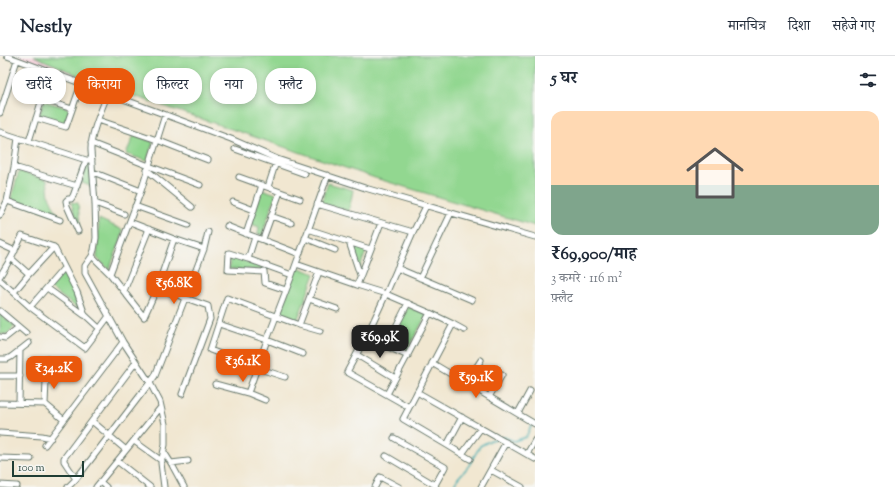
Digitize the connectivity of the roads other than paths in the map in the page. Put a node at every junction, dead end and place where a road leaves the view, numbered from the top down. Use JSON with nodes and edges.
{"nodes":[{"id":1,"x":7,"y":56,"type":"edge"},
{"id":2,"x":17,"y":60,"type":"junction"},
{"id":3,"x":74,"y":81,"type":"edge"},
{"id":4,"x":74,"y":103,"type":"edge"},
{"id":5,"x":135,"y":103,"type":"edge"},
{"id":6,"x":104,"y":104,"type":"edge"},
{"id":7,"x":72,"y":109,"type":"junction"},
{"id":8,"x":0,"y":113,"type":"edge"},
{"id":9,"x":165,"y":115,"type":"junction"},
{"id":10,"x":36,"y":118,"type":"junction"},
{"id":11,"x":98,"y":120,"type":"junction"},
{"id":12,"x":0,"y":132,"type":"edge"},
{"id":13,"x":18,"y":138,"type":"junction"},
{"id":14,"x":157,"y":140,"type":"junction"},
{"id":15,"x":29,"y":141,"type":"junction"},
{"id":16,"x":91,"y":143,"type":"junction"},
{"id":17,"x":235,"y":149,"type":"dead end"},
{"id":18,"x":89,"y":160,"type":"junction"},
{"id":19,"x":208,"y":160,"type":"dead end"},
{"id":20,"x":276,"y":161,"type":"junction"},
{"id":21,"x":14,"y":167,"type":"junction"},
{"id":22,"x":148,"y":168,"type":"junction"},
{"id":23,"x":93,"y":172,"type":"junction"},
{"id":24,"x":305,"y":174,"type":"dead end"},
{"id":25,"x":328,"y":175,"type":"junction"},
{"id":26,"x":238,"y":177,"type":"dead end"},
{"id":27,"x":200,"y":185,"type":"dead end"},
{"id":28,"x":262,"y":185,"type":"junction"},
{"id":29,"x":77,"y":186,"type":"junction"},
{"id":30,"x":268,"y":187,"type":"junction"},
{"id":31,"x":141,"y":191,"type":"junction"},
{"id":32,"x":280,"y":192,"type":"junction"},
{"id":33,"x":300,"y":199,"type":"dead end"},
{"id":34,"x":7,"y":201,"type":"junction"},
{"id":35,"x":233,"y":202,"type":"dead end"},
{"id":36,"x":95,"y":203,"type":"junction"},
{"id":37,"x":317,"y":204,"type":"junction"},
{"id":38,"x":136,"y":206,"type":"junction"},
{"id":39,"x":426,"y":206,"type":"junction"},
{"id":40,"x":192,"y":207,"type":"dead end"},
{"id":41,"x":254,"y":210,"type":"junction"},
{"id":42,"x":451,"y":213,"type":"junction"},
{"id":43,"x":124,"y":214,"type":"dead end"},
{"id":44,"x":0,"y":215,"type":"edge"},
{"id":45,"x":271,"y":216,"type":"junction"},
{"id":46,"x":60,"y":220,"type":"dead end"},
{"id":47,"x":130,"y":222,"type":"junction"},
{"id":48,"x":291,"y":223,"type":"dead end"},
{"id":49,"x":381,"y":223,"type":"junction"},
{"id":50,"x":188,"y":225,"type":"dead end"},
{"id":51,"x":227,"y":226,"type":"dead end"},
{"id":52,"x":149,"y":229,"type":"junction"},
{"id":53,"x":308,"y":229,"type":"junction"},
{"id":54,"x":78,"y":230,"type":"dead end"},
{"id":55,"x":208,"y":232,"type":"dead end"},
{"id":56,"x":413,"y":232,"type":"junction"},
{"id":57,"x":246,"y":234,"type":"junction"},
{"id":58,"x":255,"y":237,"type":"junction"},
{"id":59,"x":535,"y":237,"type":"edge"},
{"id":60,"x":305,"y":238,"type":"junction"},
{"id":61,"x":174,"y":239,"type":"junction"},
{"id":62,"x":263,"y":239,"type":"junction"},
{"id":63,"x":349,"y":242,"type":"junction"},
{"id":64,"x":0,"y":244,"type":"edge"},
{"id":65,"x":54,"y":246,"type":"junction"},
{"id":66,"x":204,"y":249,"type":"junction"},
{"id":67,"x":370,"y":249,"type":"junction"},
{"id":68,"x":335,"y":250,"type":"dead end"},
{"id":69,"x":15,"y":251,"type":"junction"},
{"id":70,"x":299,"y":254,"type":"junction"},
{"id":71,"x":92,"y":256,"type":"junction"},
{"id":72,"x":11,"y":258,"type":"junction"},
{"id":73,"x":248,"y":259,"type":"junction"},
{"id":74,"x":296,"y":264,"type":"junction"},
{"id":75,"x":264,"y":266,"type":"junction"},
{"id":76,"x":64,"y":268,"type":"junction"},
{"id":77,"x":397,"y":268,"type":"junction"},
{"id":78,"x":264,"y":272,"type":"junction"},
{"id":79,"x":318,"y":272,"type":"junction"},
{"id":80,"x":29,"y":274,"type":"junction"},
{"id":81,"x":110,"y":274,"type":"junction"},
{"id":82,"x":292,"y":275,"type":"junction"},
{"id":83,"x":360,"y":275,"type":"junction"},
{"id":84,"x":0,"y":276,"type":"edge"},
{"id":85,"x":420,"y":278,"type":"junction"},
{"id":86,"x":0,"y":280,"type":"edge"},
{"id":87,"x":357,"y":285,"type":"junction"},
{"id":88,"x":47,"y":288,"type":"junction"},
{"id":89,"x":156,"y":288,"type":"junction"},
{"id":90,"x":286,"y":290,"type":"junction"},
{"id":91,"x":124,"y":291,"type":"junction"},
{"id":92,"x":14,"y":292,"type":"junction"},
{"id":93,"x":386,"y":294,"type":"junction"},
{"id":94,"x":185,"y":298,"type":"junction"},
{"id":95,"x":309,"y":299,"type":"junction"},
{"id":96,"x":472,"y":300,"type":"dead end"},
{"id":97,"x":408,"y":303,"type":"junction"},
{"id":98,"x":30,"y":307,"type":"junction"},
{"id":99,"x":337,"y":309,"type":"dead end"},
{"id":100,"x":0,"y":311,"type":"edge"},
{"id":101,"x":430,"y":313,"type":"junction"},
{"id":102,"x":85,"y":315,"type":"junction"},
{"id":103,"x":109,"y":316,"type":"junction"},
{"id":104,"x":276,"y":316,"type":"junction"},
{"id":105,"x":219,"y":324,"type":"junction"},
{"id":106,"x":453,"y":324,"type":"junction"},
{"id":107,"x":300,"y":325,"type":"junction"},
{"id":108,"x":19,"y":327,"type":"junction"},
{"id":109,"x":100,"y":328,"type":"junction"},
{"id":110,"x":464,"y":330,"type":"dead end"},
{"id":111,"x":320,"y":331,"type":"dead end"},
{"id":112,"x":26,"y":333,"type":"dead end"},
{"id":113,"x":367,"y":335,"type":"junction"},
{"id":114,"x":0,"y":337,"type":"edge"},
{"id":115,"x":267,"y":340,"type":"junction"},
{"id":116,"x":123,"y":342,"type":"junction"},
{"id":117,"x":29,"y":343,"type":"dead end"},
{"id":118,"x":386,"y":346,"type":"junction"},
{"id":119,"x":20,"y":350,"type":"junction"},
{"id":120,"x":303,"y":354,"type":"dead end"},
{"id":121,"x":356,"y":355,"type":"junction"},
{"id":122,"x":408,"y":356,"type":"junction"},
{"id":123,"x":0,"y":359,"type":"edge"},
{"id":124,"x":48,"y":359,"type":"dead end"},
{"id":125,"x":481,"y":360,"type":"dead end"},
{"id":126,"x":136,"y":362,"type":"junction"},
{"id":127,"x":432,"y":363,"type":"junction"},
{"id":128,"x":257,"y":368,"type":"junction"},
{"id":129,"x":502,"y":375,"type":"dead end"},
{"id":130,"x":0,"y":376,"type":"edge"},
{"id":131,"x":20,"y":376,"type":"junction"},
{"id":132,"x":285,"y":377,"type":"dead end"},
{"id":133,"x":395,"y":378,"type":"junction"},
{"id":134,"x":150,"y":383,"type":"junction"},
{"id":135,"x":466,"y":383,"type":"junction"},
{"id":136,"x":215,"y":384,"type":"dead end"},
{"id":137,"x":530,"y":391,"type":"dead end"},
{"id":138,"x":417,"y":392,"type":"junction"},
{"id":139,"x":248,"y":393,"type":"junction"},
{"id":140,"x":182,"y":394,"type":"dead end"},
{"id":141,"x":387,"y":394,"type":"junction"},
{"id":142,"x":489,"y":397,"type":"junction"},
{"id":143,"x":265,"y":400,"type":"dead end"},
{"id":144,"x":0,"y":403,"type":"edge"},
{"id":145,"x":19,"y":403,"type":"junction"},
{"id":146,"x":45,"y":404,"type":"junction"},
{"id":147,"x":161,"y":407,"type":"junction"},
{"id":148,"x":409,"y":407,"type":"junction"},
{"id":149,"x":518,"y":413,"type":"junction"},
{"id":150,"x":462,"y":417,"type":"junction"},
{"id":151,"x":64,"y":420,"type":"junction"},
{"id":152,"x":92,"y":421,"type":"junction"},
{"id":153,"x":535,"y":424,"type":"edge"},
{"id":154,"x":481,"y":428,"type":"junction"},
{"id":155,"x":0,"y":433,"type":"edge"},
{"id":156,"x":108,"y":436,"type":"junction"},
{"id":157,"x":51,"y":438,"type":"junction"},
{"id":158,"x":394,"y":438,"type":"dead end"},
{"id":159,"x":535,"y":440,"type":"edge"},
{"id":160,"x":134,"y":441,"type":"junction"},
{"id":161,"x":504,"y":441,"type":"junction"},
{"id":162,"x":45,"y":445,"type":"dead end"},
{"id":163,"x":447,"y":445,"type":"junction"},
{"id":164,"x":126,"y":450,"type":"junction"},
{"id":165,"x":164,"y":452,"type":"junction"},
{"id":166,"x":462,"y":454,"type":"junction"},
{"id":167,"x":527,"y":454,"type":"junction"},
{"id":168,"x":386,"y":456,"type":"dead end"},
{"id":169,"x":0,"y":458,"type":"edge"},
{"id":170,"x":31,"y":459,"type":"dead end"},
{"id":171,"x":470,"y":459,"type":"dead end"},
{"id":172,"x":535,"y":459,"type":"edge"},
{"id":173,"x":117,"y":461,"type":"junction"},
{"id":174,"x":162,"y":461,"type":"junction"},
{"id":175,"x":188,"y":461,"type":"dead end"},
{"id":176,"x":171,"y":463,"type":"junction"},
{"id":177,"x":491,"y":470,"type":"junction"},
{"id":178,"x":76,"y":479,"type":"junction"},
{"id":179,"x":100,"y":482,"type":"junction"},
{"id":180,"x":0,"y":485,"type":"edge"},
{"id":181,"x":17,"y":486,"type":"dead end"},
{"id":182,"x":435,"y":486,"type":"edge"},
{"id":183,"x":68,"y":487,"type":"edge"},
{"id":184,"x":96,"y":487,"type":"edge"},
{"id":185,"x":106,"y":487,"type":"edge"},
{"id":186,"x":150,"y":487,"type":"edge"},
{"id":187,"x":164,"y":487,"type":"edge"},
{"id":188,"x":184,"y":487,"type":"edge"},
{"id":189,"x":375,"y":487,"type":"edge"},
{"id":190,"x":399,"y":487,"type":"edge"},
{"id":191,"x":481,"y":487,"type":"edge"},
{"id":192,"x":522,"y":487,"type":"edge"}],
"edges":[{"from":1,"to":2,"type":"street"},
{"from":2,"to":3,"type":"street"},
{"from":2,"to":8,"type":"street"},
{"from":4,"to":7,"type":"street"},
{"from":5,"to":9,"type":"street"},
{"from":6,"to":11,"type":"street"},
{"from":7,"to":10,"type":"street"},
{"from":7,"to":10,"type":"street"},
{"from":9,"to":14,"type":"street"},
{"from":9,"to":20,"type":"street"},
{"from":10,"to":15,"type":"street"},
{"from":11,"to":14,"type":"street"},
{"from":11,"to":16,"type":"street"},
{"from":12,"to":13,"type":"street"},
{"from":13,"to":15,"type":"street"},
{"from":13,"to":21,"type":"street"},
{"from":14,"to":19,"type":"street"},
{"from":14,"to":22,"type":"street"},
{"from":15,"to":18,"type":"street"},
{"from":16,"to":18,"type":"street"},
{"from":16,"to":22,"type":"street"},
{"from":17,"to":20,"type":"street"},
{"from":18,"to":23,"type":"street"},
{"from":18,"to":29,"type":"street"},
{"from":20,"to":24,"type":"street"},
{"from":20,"to":25,"type":"street"},
{"from":20,"to":30,"type":"street"},
{"from":21,"to":29,"type":"street"},
{"from":21,"to":34,"type":"street"},
{"from":22,"to":27,"type":"street"},
{"from":22,"to":31,"type":"street"},
{"from":22,"to":40,"type":"street"},
{"from":23,"to":31,"type":"street"},
{"from":23,"to":36,"type":"street"},
{"from":25,"to":37,"type":"street"},
{"from":25,"to":39,"type":"street"},
{"from":26,"to":28,"type":"street"},
{"from":28,"to":30,"type":"street"},
{"from":28,"to":41,"type":"street"},
{"from":29,"to":54,"type":"street"},
{"from":30,"to":32,"type":"street"},
{"from":31,"to":38,"type":"street"},
{"from":32,"to":33,"type":"street"},
{"from":32,"to":45,"type":"street"},
{"from":34,"to":44,"type":"street"},
{"from":34,"to":46,"type":"street"},
{"from":35,"to":41,"type":"street"},
{"from":36,"to":43,"type":"street"},
{"from":36,"to":71,"type":"street"},
{"from":37,"to":49,"type":"street"},
{"from":37,"to":53,"type":"street"},
{"from":38,"to":47,"type":"street"},
{"from":38,"to":50,"type":"street"},
{"from":39,"to":42,"type":"street"},
{"from":39,"to":56,"type":"street"},
{"from":41,"to":57,"type":"street"},
{"from":42,"to":59,"type":"street"},
{"from":42,"to":85,"type":"street"},
{"from":45,"to":48,"type":"street"},
{"from":45,"to":62,"type":"street"},
{"from":47,"to":52,"type":"street"},
{"from":47,"to":81,"type":"street"},
{"from":49,"to":56,"type":"street"},
{"from":49,"to":67,"type":"street"},
{"from":51,"to":57,"type":"street"},
{"from":52,"to":61,"type":"street"},
{"from":52,"to":91,"type":"street"},
{"from":53,"to":60,"type":"street"},
{"from":53,"to":63,"type":"street"},
{"from":55,"to":66,"type":"street"},
{"from":56,"to":77,"type":"street"},
{"from":57,"to":58,"type":"street"},
{"from":58,"to":62,"type":"street"},
{"from":58,"to":73,"type":"street"},
{"from":60,"to":68,"type":"street"},
{"from":60,"to":70,"type":"street"},
{"from":61,"to":66,"type":"street"},
{"from":61,"to":89,"type":"street"},
{"from":62,"to":70,"type":"street"},
{"from":63,"to":67,"type":"street"},
{"from":63,"to":83,"type":"street"},
{"from":64,"to":69,"type":"street"},
{"from":65,"to":69,"type":"street"},
{"from":65,"to":76,"type":"street"},
{"from":65,"to":80,"type":"street"},
{"from":66,"to":94,"type":"street"},
{"from":67,"to":83,"type":"street"},
{"from":69,"to":72,"type":"street"},
{"from":70,"to":74,"type":"street"},
{"from":71,"to":81,"type":"street"},
{"from":71,"to":103,"type":"street"},
{"from":72,"to":80,"type":"street"},
{"from":72,"to":84,"type":"street"},
{"from":73,"to":75,"type":"street"},
{"from":73,"to":78,"type":"street"},
{"from":74,"to":79,"type":"street"},
{"from":74,"to":82,"type":"street"},
{"from":75,"to":78,"type":"street"},
{"from":75,"to":82,"type":"street"},
{"from":76,"to":88,"type":"street"},
{"from":76,"to":102,"type":"street"},
{"from":77,"to":85,"type":"street"},
{"from":77,"to":93,"type":"street"},
{"from":78,"to":90,"type":"street"},
{"from":79,"to":87,"type":"street"},
{"from":79,"to":95,"type":"street"},
{"from":80,"to":92,"type":"street"},
{"from":81,"to":91,"type":"street"},
{"from":82,"to":90,"type":"street"},
{"from":83,"to":87,"type":"street"},
{"from":85,"to":96,"type":"street"},
{"from":86,"to":92,"type":"street"},
{"from":87,"to":93,"type":"street"},
{"from":88,"to":98,"type":"street"},
{"from":88,"to":102,"type":"street"},
{"from":89,"to":91,"type":"street"},
{"from":89,"to":94,"type":"street"},
{"from":90,"to":104,"type":"street"},
{"from":92,"to":98,"type":"street"},
{"from":93,"to":97,"type":"street"},
{"from":93,"to":113,"type":"street"},
{"from":94,"to":134,"type":"street"},
{"from":94,"to":140,"type":"street"},
{"from":95,"to":99,"type":"street"},
{"from":95,"to":107,"type":"street"},
{"from":97,"to":101,"type":"street"},
{"from":97,"to":118,"type":"street"},
{"from":98,"to":109,"type":"street"},
{"from":100,"to":108,"type":"street"},
{"from":101,"to":106,"type":"street"},
{"from":101,"to":122,"type":"street"},
{"from":102,"to":109,"type":"street"},
{"from":103,"to":109,"type":"street"},
{"from":103,"to":116,"type":"street"},
{"from":104,"to":105,"type":"street"},
{"from":104,"to":107,"type":"street"},
{"from":104,"to":115,"type":"street"},
{"from":105,"to":115,"type":"street"},
{"from":105,"to":128,"type":"street"},
{"from":106,"to":110,"type":"street"},
{"from":106,"to":127,"type":"street"},
{"from":107,"to":111,"type":"street"},
{"from":108,"to":112,"type":"street"},
{"from":108,"to":114,"type":"street"},
{"from":113,"to":118,"type":"street"},
{"from":113,"to":121,"type":"street"},
{"from":115,"to":120,"type":"street"},
{"from":115,"to":128,"type":"street"},
{"from":116,"to":126,"type":"street"},
{"from":116,"to":151,"type":"street"},
{"from":117,"to":119,"type":"street"},
{"from":118,"to":122,"type":"street"},
{"from":119,"to":123,"type":"street"},
{"from":119,"to":131,"type":"street"},
{"from":121,"to":133,"type":"street"},
{"from":121,"to":141,"type":"street"},
{"from":122,"to":133,"type":"street"},
{"from":124,"to":146,"type":"street"},
{"from":125,"to":135,"type":"street"},
{"from":126,"to":134,"type":"street"},
{"from":126,"to":152,"type":"street"},
{"from":127,"to":135,"type":"street"},
{"from":127,"to":138,"type":"street"},
{"from":128,"to":132,"type":"street"},
{"from":128,"to":139,"type":"street"},
{"from":129,"to":142,"type":"street"},
{"from":130,"to":131,"type":"street"},
{"from":131,"to":145,"type":"street"},
{"from":133,"to":141,"type":"street"},
{"from":134,"to":147,"type":"street"},
{"from":134,"to":156,"type":"street"},
{"from":135,"to":142,"type":"street"},
{"from":136,"to":139,"type":"street"},
{"from":137,"to":149,"type":"street"},
{"from":138,"to":148,"type":"street"},
{"from":138,"to":150,"type":"street"},
{"from":139,"to":143,"type":"street"},
{"from":141,"to":148,"type":"street"},
{"from":142,"to":149,"type":"street"},
{"from":144,"to":145,"type":"street"},
{"from":145,"to":146,"type":"street"},
{"from":146,"to":151,"type":"street"},
{"from":147,"to":160,"type":"street"},
{"from":147,"to":165,"type":"street"},
{"from":148,"to":163,"type":"street"},
{"from":149,"to":153,"type":"street"},
{"from":150,"to":154,"type":"street"},
{"from":150,"to":163,"type":"street"},
{"from":151,"to":157,"type":"street"},
{"from":152,"to":156,"type":"street"},
{"from":152,"to":178,"type":"street"},
{"from":154,"to":161,"type":"street"},
{"from":154,"to":166,"type":"street"},
{"from":155,"to":157,"type":"street"},
{"from":156,"to":164,"type":"street"},
{"from":156,"to":178,"type":"street"},
{"from":157,"to":162,"type":"street"},
{"from":158,"to":182,"type":"street"},
{"from":159,"to":167,"type":"street"},
{"from":160,"to":164,"type":"street"},
{"from":160,"to":174,"type":"street"},
{"from":161,"to":167,"type":"street"},
{"from":161,"to":177,"type":"street"},
{"from":163,"to":166,"type":"street"},
{"from":164,"to":173,"type":"street"},
{"from":165,"to":174,"type":"street"},
{"from":165,"to":176,"type":"street"},
{"from":166,"to":171,"type":"street"},
{"from":167,"to":172,"type":"street"},
{"from":168,"to":182,"type":"street"},
{"from":169,"to":170,"type":"street"},
{"from":173,"to":179,"type":"street"},
{"from":173,"to":186,"type":"street"},
{"from":174,"to":187,"type":"street"},
{"from":175,"to":176,"type":"street"},
{"from":176,"to":188,"type":"street"},
{"from":177,"to":191,"type":"street"},
{"from":177,"to":192,"type":"street"},
{"from":178,"to":183,"type":"street"},
{"from":179,"to":184,"type":"street"},
{"from":179,"to":185,"type":"street"},
{"from":180,"to":181,"type":"street"},
{"from":189,"to":190,"type":"street"}]}
